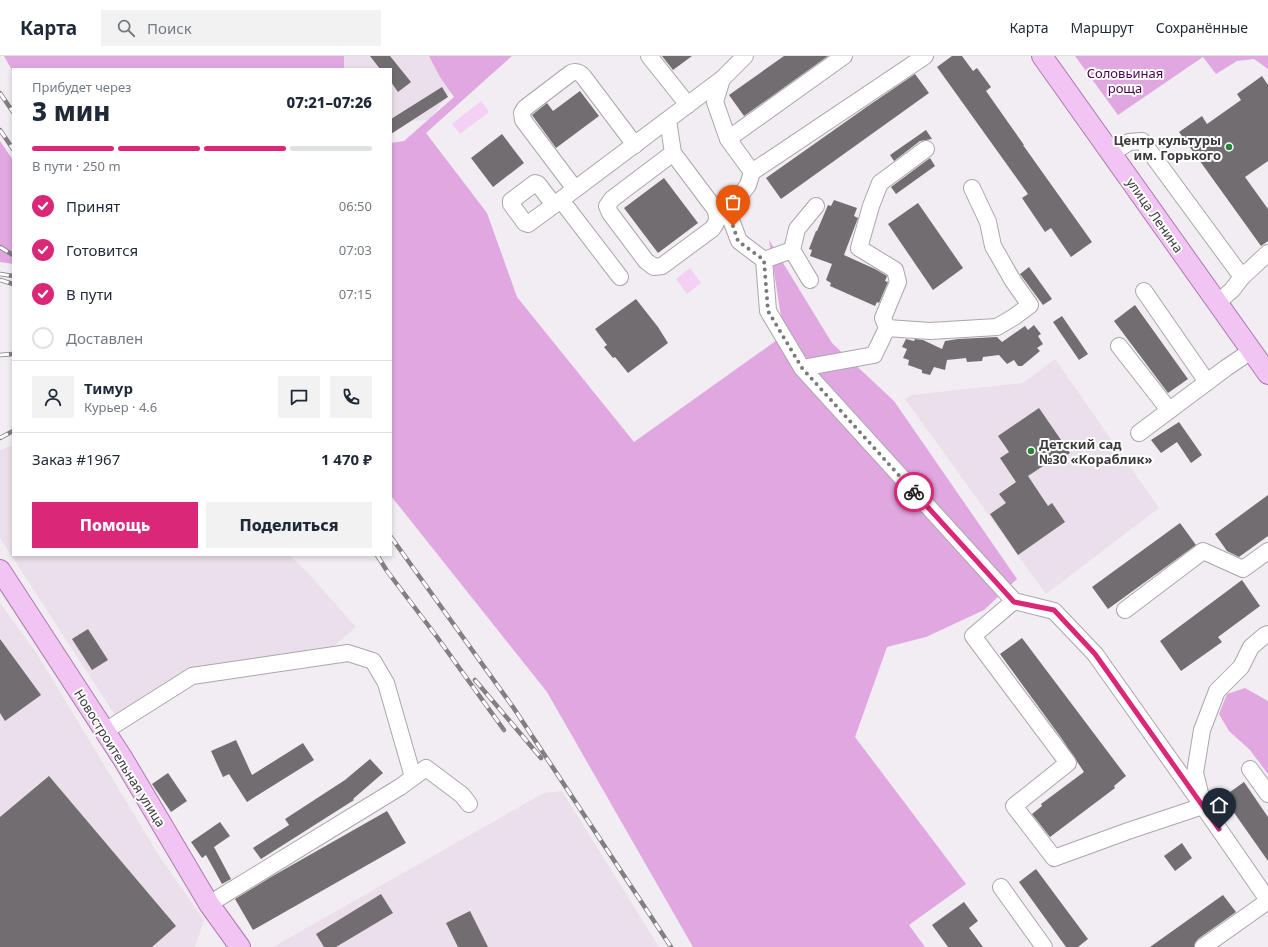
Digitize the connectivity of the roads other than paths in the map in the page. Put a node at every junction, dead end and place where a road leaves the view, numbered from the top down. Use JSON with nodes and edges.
{"nodes":[{"id":1,"x":649,"y":56,"type":"edge"},
{"id":2,"x":844,"y":56,"type":"edge"},
{"id":3,"x":925,"y":56,"type":"edge"},
{"id":4,"x":1042,"y":56,"type":"edge"},
{"id":5,"x":743,"y":57,"type":"edge"},
{"id":6,"x":722,"y":79,"type":"junction"},
{"id":7,"x":688,"y":105,"type":"junction"},
{"id":8,"x":668,"y":120,"type":"junction"},
{"id":9,"x":728,"y":139,"type":"junction"},
{"id":10,"x":635,"y":145,"type":"junction"},
{"id":11,"x":926,"y":149,"type":"dead end"},
{"id":12,"x":673,"y":153,"type":"junction"},
{"id":13,"x":1111,"y":154,"type":"junction"},
{"id":14,"x":752,"y":172,"type":"junction"},
{"id":15,"x":972,"y":188,"type":"dead end"},
{"id":16,"x":575,"y":190,"type":"junction"},
{"id":17,"x":816,"y":206,"type":"dead end"},
{"id":18,"x":792,"y":250,"type":"junction"},
{"id":19,"x":1268,"y":253,"type":"edge"},
{"id":20,"x":764,"y":260,"type":"junction"},
{"id":21,"x":1242,"y":277,"type":"junction"},
{"id":22,"x":620,"y":278,"type":"dead end"},
{"id":23,"x":810,"y":280,"type":"dead end"},
{"id":24,"x":1144,"y":291,"type":"dead end"},
{"id":25,"x":1217,"y":303,"type":"junction"},
{"id":26,"x":887,"y":328,"type":"junction"},
{"id":27,"x":1119,"y":346,"type":"dead end"},
{"id":28,"x":1251,"y":351,"type":"junction"},
{"id":29,"x":802,"y":368,"type":"junction"},
{"id":30,"x":1268,"y":374,"type":"edge"},
{"id":31,"x":1207,"y":382,"type":"junction"},
{"id":32,"x":1169,"y":410,"type":"junction"},
{"id":33,"x":1139,"y":433,"type":"dead end"},
{"id":34,"x":1268,"y":551,"type":"edge"},
{"id":35,"x":0,"y":570,"type":"edge"},
{"id":36,"x":1014,"y":602,"type":"junction"},
{"id":37,"x":1126,"y":610,"type":"dead end"},
{"id":38,"x":1268,"y":634,"type":"edge"},
{"id":39,"x":104,"y":731,"type":"junction"},
{"id":40,"x":1250,"y":769,"type":"dead end"},
{"id":41,"x":413,"y":777,"type":"junction"},
{"id":42,"x":1268,"y":794,"type":"edge"},
{"id":43,"x":469,"y":804,"type":"dead end"},
{"id":44,"x":1203,"y":806,"type":"junction"},
{"id":45,"x":1001,"y":887,"type":"dead end"},
{"id":46,"x":1268,"y":900,"type":"edge"},
{"id":47,"x":209,"y":904,"type":"junction"},
{"id":48,"x":1214,"y":945,"type":"edge"},
{"id":49,"x":240,"y":947,"type":"edge"},
{"id":50,"x":1044,"y":947,"type":"edge"}],
"edges":[{"from":1,"to":7,"type":"street"},
{"from":2,"to":9,"type":"street"},
{"from":3,"to":14,"type":"street"},
{"from":4,"to":13,"type":"main road","name":"улица Ленина"},
{"from":5,"to":6,"type":"street"},
{"from":6,"to":7,"type":"street"},
{"from":6,"to":9,"type":"street"},
{"from":7,"to":8,"type":"street"},
{"from":8,"to":10,"type":"street"},
{"from":8,"to":12,"type":"street"},
{"from":9,"to":14,"type":"street"},
{"from":10,"to":16,"type":"street"},
{"from":10,"to":16,"type":"street"},
{"from":11,"to":26,"type":"street"},
{"from":12,"to":12,"type":"street"},
{"from":13,"to":21,"type":"street"},
{"from":13,"to":25,"type":"main road","name":"улица Ленина"},
{"from":14,"to":20,"type":"street"},
{"from":15,"to":26,"type":"street"},
{"from":16,"to":22,"type":"street"},
{"from":17,"to":18,"type":"street"},
{"from":18,"to":20,"type":"street"},
{"from":18,"to":23,"type":"street"},
{"from":19,"to":21,"type":"street"},
{"from":20,"to":29,"type":"street"},
{"from":21,"to":25,"type":"street"},
{"from":24,"to":31,"type":"street"},
{"from":25,"to":28,"type":"main road","name":"улица Ленина"},
{"from":26,"to":29,"type":"street"},
{"from":27,"to":32,"type":"street"},
{"from":28,"to":30,"type":"main road","name":"улица Ленина"},
{"from":28,"to":31,"type":"street"},
{"from":29,"to":36,"type":"street"},
{"from":31,"to":32,"type":"street"},
{"from":32,"to":33,"type":"street"},
{"from":34,"to":37,"type":"street"},
{"from":35,"to":39,"type":"main road","name":"Новостроительная улица"},
{"from":36,"to":44,"type":"street"},
{"from":36,"to":44,"type":"street"},
{"from":38,"to":44,"type":"street"},
{"from":39,"to":41,"type":"street"},
{"from":39,"to":47,"type":"main road","name":"Новостроительная улица"},
{"from":40,"to":42,"type":"street"},
{"from":41,"to":43,"type":"street"},
{"from":41,"to":47,"type":"street"},
{"from":44,"to":46,"type":"street"},
{"from":45,"to":50,"type":"street"},
{"from":46,"to":48,"type":"street"},
{"from":47,"to":49,"type":"main road","name":"Новостроительная улица"}]}
